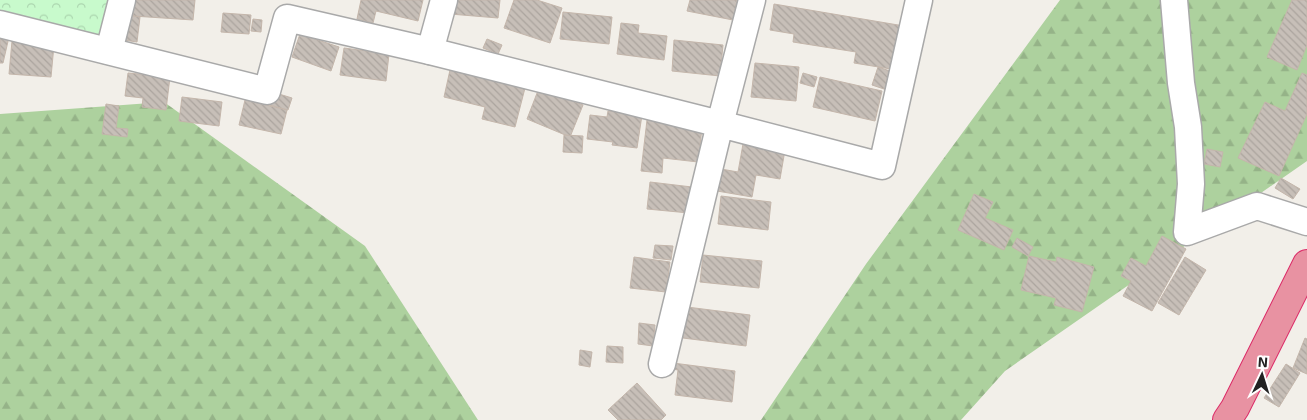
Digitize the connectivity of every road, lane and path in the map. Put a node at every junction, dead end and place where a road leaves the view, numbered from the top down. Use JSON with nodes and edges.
{"nodes":[{"id":1,"x":122,"y":0,"type":"edge"},
{"id":2,"x":444,"y":0,"type":"edge"},
{"id":3,"x":752,"y":0,"type":"edge"},
{"id":4,"x":919,"y":0,"type":"edge"},
{"id":5,"x":1174,"y":0,"type":"edge"},
{"id":6,"x":289,"y":9,"type":"edge"},
{"id":7,"x":0,"y":24,"type":"edge"},
{"id":8,"x":109,"y":51,"type":"junction"},
{"id":9,"x":430,"y":51,"type":"junction"},
{"id":10,"x":720,"y":124,"type":"junction"},
{"id":11,"x":1307,"y":222,"type":"edge"},
{"id":12,"x":1307,"y":264,"type":"edge"},
{"id":13,"x":662,"y":364,"type":"dead end"},
{"id":14,"x":1227,"y":420,"type":"edge"}],
"edges":[{"from":1,"to":8,"type":"street"},
{"from":2,"to":9,"type":"street"},
{"from":3,"to":10,"type":"street"},
{"from":4,"to":10,"type":"street"},
{"from":5,"to":11,"type":"street"},
{"from":6,"to":8,"type":"street"},
{"from":6,"to":9,"type":"street"},
{"from":7,"to":8,"type":"street"},
{"from":9,"to":10,"type":"street"},
{"from":10,"to":13,"type":"street"},
{"from":12,"to":14,"type":"highway"}]}
